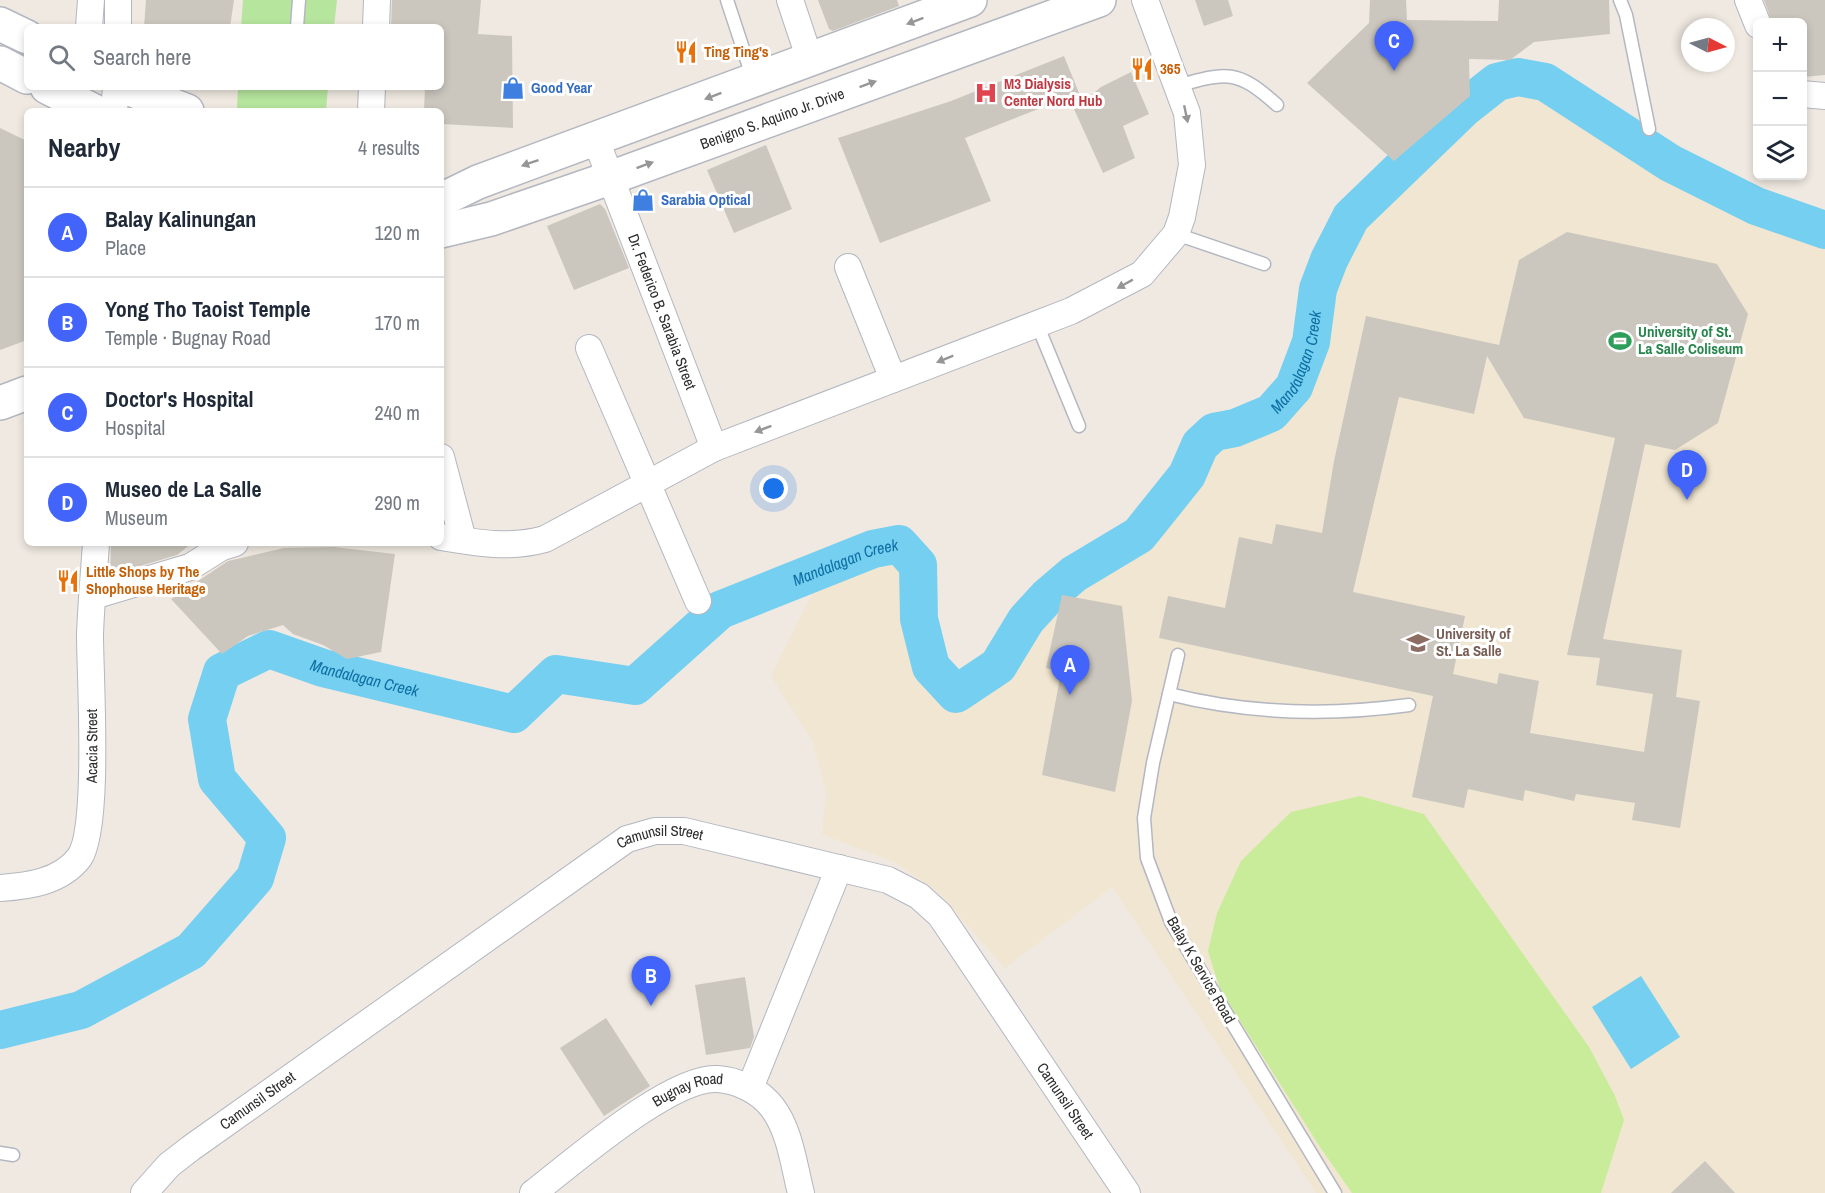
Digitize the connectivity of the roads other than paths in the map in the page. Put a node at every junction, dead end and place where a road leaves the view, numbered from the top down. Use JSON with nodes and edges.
{"nodes":[{"id":1,"x":91,"y":0,"type":"edge"},
{"id":2,"x":118,"y":0,"type":"edge"},
{"id":3,"x":299,"y":0,"type":"edge"},
{"id":4,"x":377,"y":0,"type":"edge"},
{"id":5,"x":728,"y":0,"type":"edge"},
{"id":6,"x":790,"y":0,"type":"edge"},
{"id":7,"x":970,"y":0,"type":"edge"},
{"id":8,"x":1099,"y":0,"type":"edge"},
{"id":9,"x":1145,"y":0,"type":"edge"},
{"id":10,"x":1620,"y":0,"type":"edge"},
{"id":11,"x":1748,"y":0,"type":"edge"},
{"id":12,"x":1026,"y":13,"type":"edge"},
{"id":13,"x":1755,"y":18,"type":"edge"},
{"id":14,"x":0,"y":24,"type":"edge"},
{"id":15,"x":89,"y":24,"type":"edge"},
{"id":16,"x":118,"y":24,"type":"edge"},
{"id":17,"x":297,"y":24,"type":"edge"},
{"id":18,"x":376,"y":24,"type":"edge"},
{"id":19,"x":24,"y":36,"type":"edge"},
{"id":20,"x":810,"y":60,"type":"junction"},
{"id":21,"x":0,"y":63,"type":"edge"},
{"id":22,"x":24,"y":75,"type":"edge"},
{"id":23,"x":754,"y":81,"type":"junction"},
{"id":24,"x":1177,"y":86,"type":"junction"},
{"id":25,"x":55,"y":90,"type":"edge"},
{"id":26,"x":112,"y":90,"type":"edge"},
{"id":27,"x":133,"y":90,"type":"edge"},
{"id":28,"x":372,"y":90,"type":"edge"},
{"id":29,"x":1807,"y":94,"type":"edge"},
{"id":30,"x":1825,"y":96,"type":"edge"},
{"id":31,"x":94,"y":104,"type":"edge"},
{"id":32,"x":1277,"y":105,"type":"dead end"},
{"id":33,"x":179,"y":108,"type":"edge"},
{"id":34,"x":370,"y":108,"type":"edge"},
{"id":35,"x":1649,"y":129,"type":"dead end"},
{"id":36,"x":596,"y":140,"type":"junction"},
{"id":37,"x":444,"y":175,"type":"edge"},
{"id":38,"x":610,"y":178,"type":"junction"},
{"id":39,"x":478,"y":182,"type":"junction"},
{"id":40,"x":552,"y":198,"type":"junction"},
{"id":41,"x":444,"y":199,"type":"edge"},
{"id":42,"x":444,"y":209,"type":"edge"},
{"id":43,"x":491,"y":219,"type":"junction"},
{"id":44,"x":444,"y":230,"type":"edge"},
{"id":45,"x":1176,"y":234,"type":"junction"},
{"id":46,"x":1264,"y":264,"type":"dead end"},
{"id":47,"x":848,"y":267,"type":"dead end"},
{"id":48,"x":1037,"y":324,"type":"junction"},
{"id":49,"x":589,"y":348,"type":"dead end"},
{"id":50,"x":893,"y":380,"type":"junction"},
{"id":51,"x":24,"y":394,"type":"edge"},
{"id":52,"x":0,"y":403,"type":"edge"},
{"id":53,"x":1079,"y":426,"type":"dead end"},
{"id":54,"x":714,"y":448,"type":"junction"},
{"id":55,"x":444,"y":479,"type":"edge"},
{"id":56,"x":647,"y":482,"type":"junction"},
{"id":57,"x":452,"y":539,"type":"edge"},
{"id":58,"x":96,"y":546,"type":"edge"},
{"id":59,"x":225,"y":546,"type":"edge"},
{"id":60,"x":93,"y":596,"type":"junction"},
{"id":61,"x":698,"y":601,"type":"dead end"},
{"id":62,"x":1178,"y":655,"type":"dead end"},
{"id":63,"x":1169,"y":694,"type":"junction"},
{"id":64,"x":1409,"y":705,"type":"dead end"},
{"id":65,"x":839,"y":868,"type":"junction"},
{"id":66,"x":0,"y":888,"type":"edge"},
{"id":67,"x":750,"y":1088,"type":"junction"},
{"id":68,"x":144,"y":1193,"type":"edge"},
{"id":69,"x":533,"y":1193,"type":"edge"},
{"id":70,"x":801,"y":1193,"type":"edge"},
{"id":71,"x":1127,"y":1193,"type":"edge"},
{"id":72,"x":1335,"y":1193,"type":"edge"}],
"edges":[{"from":1,"to":15,"type":"street"},
{"from":2,"to":16,"type":"street"},
{"from":3,"to":17,"type":"lane"},
{"from":4,"to":18,"type":"street"},
{"from":5,"to":23,"type":"lane"},
{"from":6,"to":20,"type":"street"},
{"from":7,"to":20,"type":"main road","one_way":true},
{"from":8,"to":12,"type":"main road","name":"Benigno S. Aquino Jr. Drive"},
{"from":9,"to":24,"type":"street"},
{"from":10,"to":35,"type":"lane"},
{"from":11,"to":13,"type":"street"},
{"from":38,"to":12,"type":"main road","name":"Benigno S. Aquino Jr. Drive","one_way":true},
{"from":14,"to":19,"type":"main road"},
{"from":20,"to":23,"type":"main road"},
{"from":21,"to":22,"type":"main road"},
{"from":23,"to":36,"type":"main road","one_way":true},
{"from":24,"to":32,"type":"lane"},
{"from":24,"to":45,"type":"street","one_way":true},
{"from":25,"to":31,"type":"main road"},
{"from":26,"to":31,"type":"street"},
{"from":27,"to":33,"type":"main road"},
{"from":28,"to":34,"type":"street"},
{"from":29,"to":30,"type":"street"},
{"from":36,"to":38,"type":"street","name":"Dr. Federico B. Sarabia Street"},
{"from":36,"to":39,"type":"main road","one_way":true},
{"from":37,"to":39,"type":"main road"},
{"from":38,"to":40,"type":"main road","name":"Benigno S. Aquino Jr. Drive"},
{"from":38,"to":54,"type":"street","name":"Dr. Federico B. Sarabia Street"},
{"from":39,"to":40,"type":"main road"},
{"from":39,"to":41,"type":"main road"},
{"from":40,"to":43,"type":"main road","name":"Benigno S. Aquino Jr. Drive"},
{"from":42,"to":43,"type":"main road"},
{"from":43,"to":44,"type":"main road","name":"Benigno S. Aquino Jr. Drive"},
{"from":45,"to":46,"type":"lane"},
{"from":45,"to":48,"type":"street","one_way":true},
{"from":47,"to":50,"type":"street"},
{"from":48,"to":50,"type":"street","one_way":true},
{"from":48,"to":53,"type":"lane"},
{"from":49,"to":56,"type":"street"},
{"from":50,"to":54,"type":"street","one_way":true},
{"from":51,"to":52,"type":"main road"},
{"from":54,"to":56,"type":"street"},
{"from":55,"to":57,"type":"street"},
{"from":56,"to":57,"type":"street"},
{"from":56,"to":61,"type":"street"},
{"from":58,"to":60,"type":"street","name":"Acacia Street"},
{"from":59,"to":60,"type":"street"},
{"from":60,"to":66,"type":"street","name":"Acacia Street"},
{"from":62,"to":63,"type":"lane","name":"Balay K Service Road"},
{"from":63,"to":64,"type":"lane"},
{"from":63,"to":72,"type":"lane","name":"Balay K Service Road"},
{"from":65,"to":67,"type":"street"},
{"from":65,"to":68,"type":"street","name":"Camunsil Street"},
{"from":65,"to":71,"type":"street","name":"Camunsil Street"},
{"from":67,"to":69,"type":"street","name":"Bugnay Road"},
{"from":67,"to":70,"type":"street","name":"Bugnay Road"}]}
